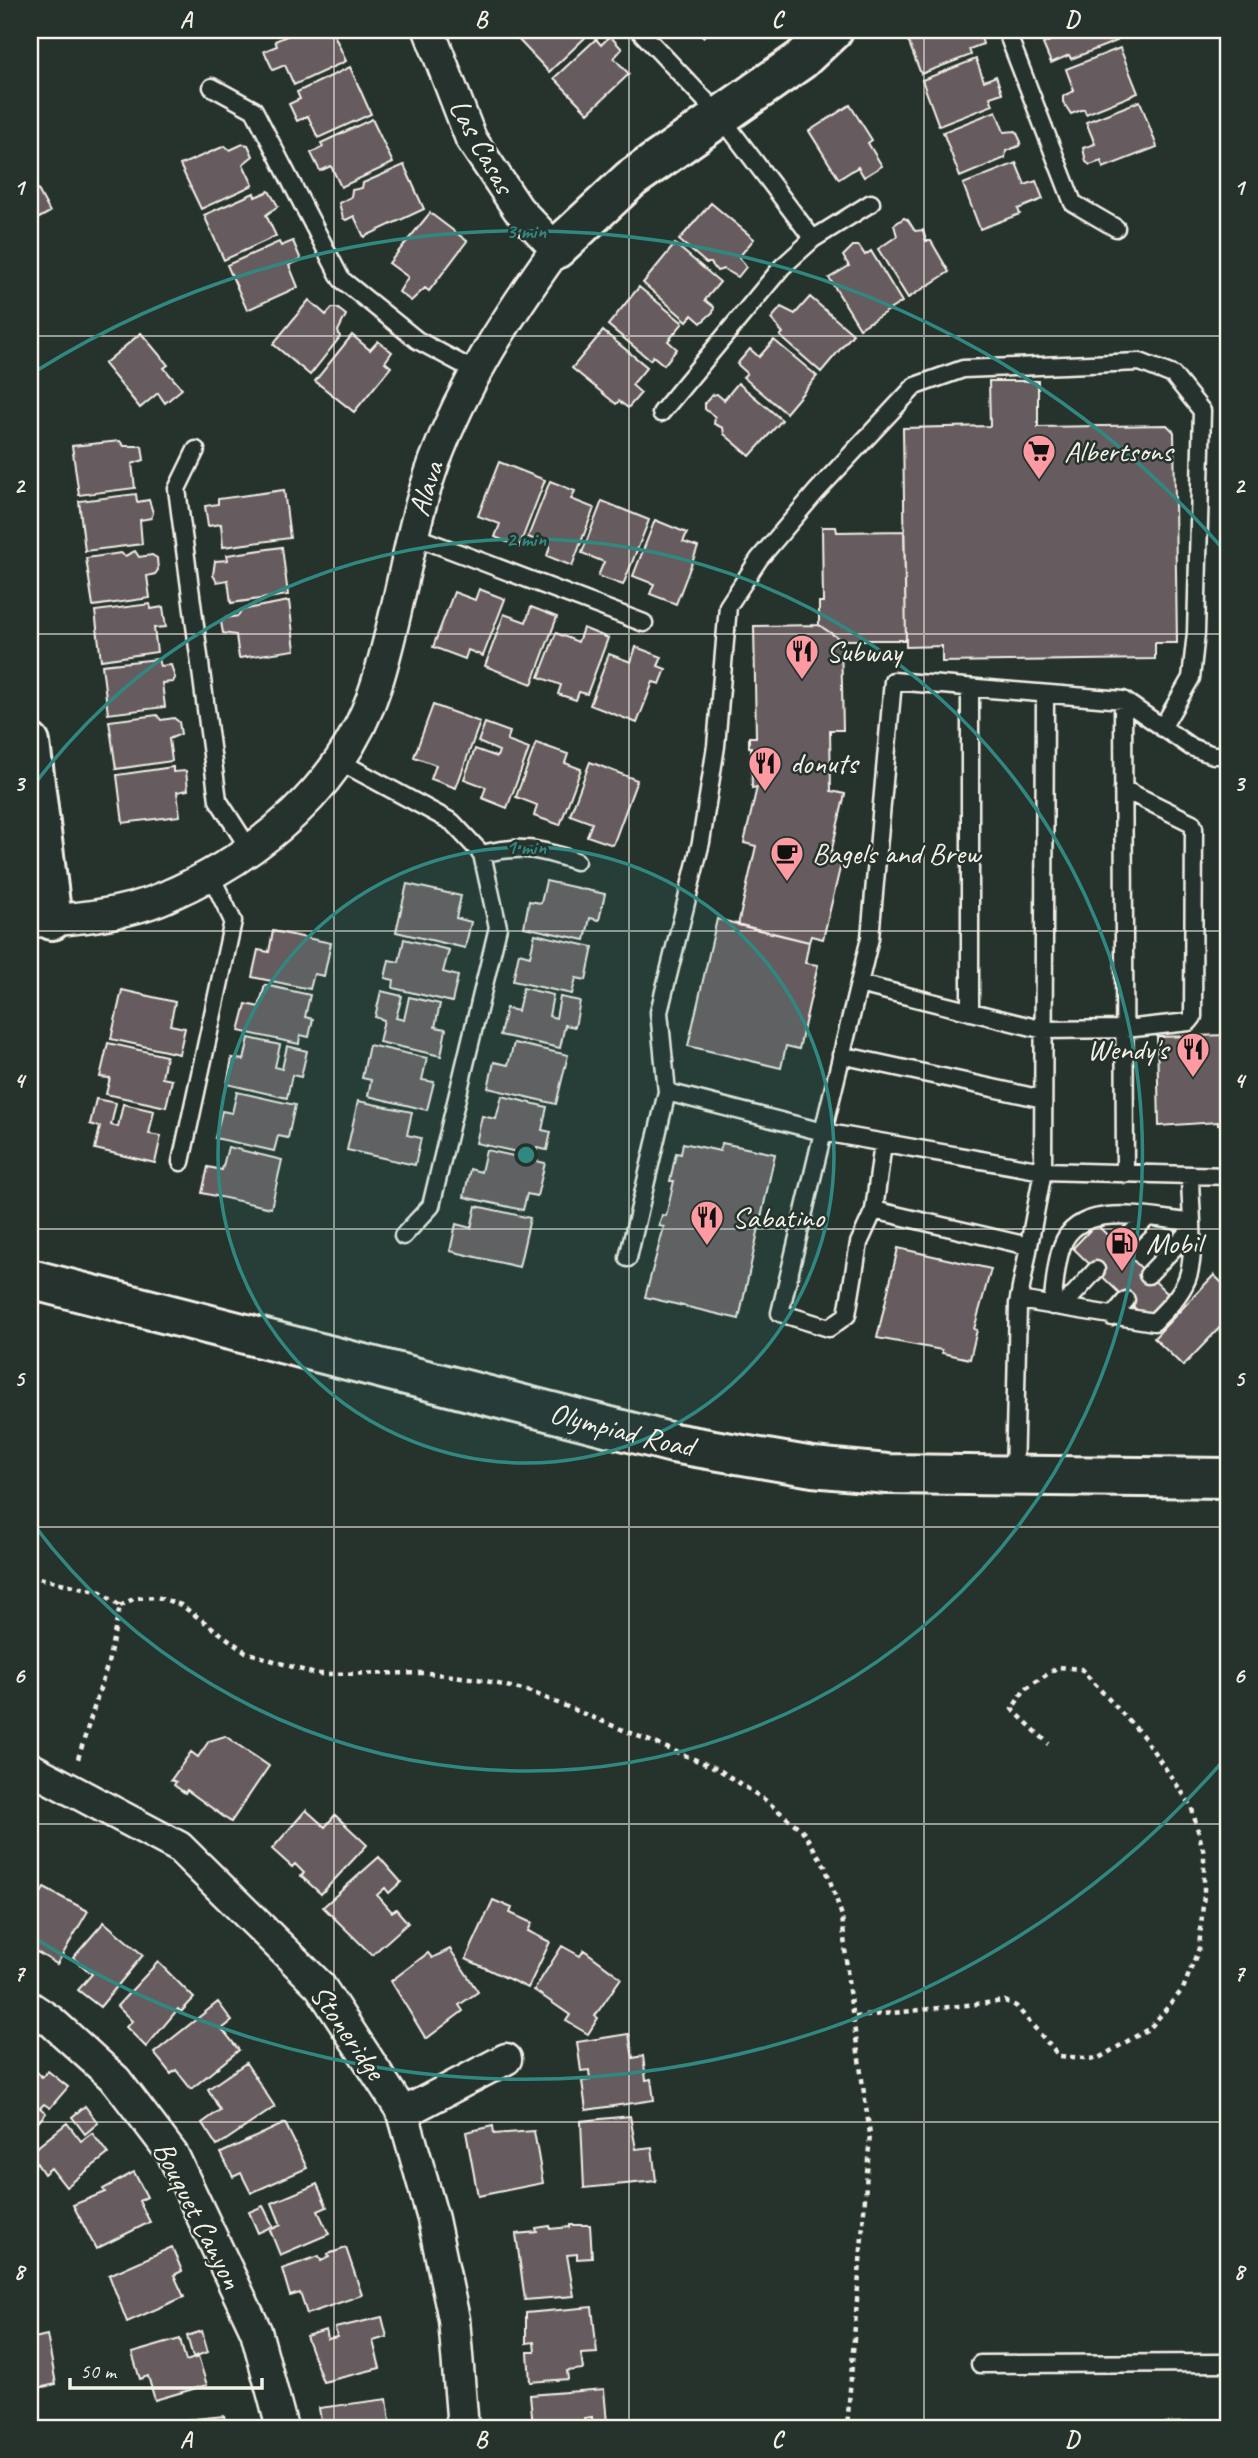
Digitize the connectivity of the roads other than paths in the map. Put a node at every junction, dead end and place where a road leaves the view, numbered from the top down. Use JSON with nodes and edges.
{"nodes":[{"id":1,"x":429,"y":30,"type":"edge"},
{"id":2,"x":639,"y":30,"type":"edge"},
{"id":3,"x":833,"y":30,"type":"edge"},
{"id":4,"x":1006,"y":30,"type":"edge"},
{"id":5,"x":212,"y":87,"type":"dead end"},
{"id":6,"x":721,"y":117,"type":"junction"},
{"id":7,"x":871,"y":203,"type":"dead end"},
{"id":8,"x":1116,"y":228,"type":"dead end"},
{"id":9,"x":813,"y":239,"type":"junction"},
{"id":10,"x":556,"y":249,"type":"junction"},
{"id":11,"x":475,"y":371,"type":"junction"},
{"id":12,"x":661,"y":413,"type":"dead end"},
{"id":13,"x":196,"y":450,"type":"dead end"},
{"id":14,"x":414,"y":536,"type":"junction"},
{"id":15,"x":644,"y":623,"type":"dead end"},
{"id":16,"x":970,"y":688,"type":"junction"},
{"id":17,"x":1045,"y":694,"type":"junction"},
{"id":18,"x":1123,"y":700,"type":"junction"},
{"id":19,"x":1162,"y":728,"type":"junction"},
{"id":20,"x":30,"y":743,"type":"edge"},
{"id":21,"x":1228,"y":755,"type":"edge"},
{"id":22,"x":339,"y":761,"type":"junction"},
{"id":23,"x":1123,"y":789,"type":"junction"},
{"id":24,"x":250,"y":850,"type":"junction"},
{"id":25,"x":482,"y":855,"type":"junction"},
{"id":26,"x":576,"y":862,"type":"dead end"},
{"id":27,"x":209,"y":874,"type":"junction"},
{"id":28,"x":41,"y":921,"type":"edge"},
{"id":29,"x":859,"y":984,"type":"junction"},
{"id":30,"x":970,"y":1012,"type":"junction"},
{"id":31,"x":1125,"y":1029,"type":"junction"},
{"id":32,"x":1044,"y":1030,"type":"junction"},
{"id":33,"x":841,"y":1055,"type":"junction"},
{"id":34,"x":667,"y":1092,"type":"junction"},
{"id":35,"x":1043,"y":1099,"type":"junction"},
{"id":36,"x":823,"y":1132,"type":"junction"},
{"id":37,"x":883,"y":1143,"type":"junction"},
{"id":38,"x":181,"y":1162,"type":"dead end"},
{"id":39,"x":1043,"y":1171,"type":"junction"},
{"id":40,"x":1125,"y":1174,"type":"junction"},
{"id":41,"x":1190,"y":1176,"type":"junction"},
{"id":42,"x":1228,"y":1176,"type":"edge"},
{"id":43,"x":874,"y":1210,"type":"junction"},
{"id":44,"x":1146,"y":1219,"type":"junction"},
{"id":45,"x":1190,"y":1227,"type":"junction"},
{"id":46,"x":403,"y":1236,"type":"dead end"},
{"id":47,"x":1027,"y":1246,"type":"junction"},
{"id":48,"x":1118,"y":1246,"type":"dead end"},
{"id":49,"x":628,"y":1258,"type":"dead end"},
{"id":50,"x":1096,"y":1270,"type":"dead end"},
{"id":51,"x":1148,"y":1275,"type":"dead end"},
{"id":52,"x":30,"y":1279,"type":"edge"},
{"id":53,"x":1019,"y":1300,"type":"junction"},
{"id":54,"x":1126,"y":1300,"type":"dead end"},
{"id":55,"x":1057,"y":1306,"type":"junction"},
{"id":56,"x":1112,"y":1317,"type":"junction"},
{"id":57,"x":1014,"y":1476,"type":"junction"},
{"id":58,"x":1228,"y":1478,"type":"edge"},
{"id":59,"x":30,"y":1768,"type":"edge"},
{"id":60,"x":30,"y":2007,"type":"edge"},
{"id":61,"x":506,"y":2059,"type":"dead end"},
{"id":62,"x":403,"y":2113,"type":"junction"},
{"id":63,"x":1228,"y":2363,"type":"edge"},
{"id":64,"x":980,"y":2364,"type":"dead end"},
{"id":65,"x":282,"y":2428,"type":"edge"},
{"id":66,"x":463,"y":2428,"type":"edge"}],
"edges":[{"from":1,"to":10,"type":"street","name":"Las Casas"},
{"from":2,"to":6,"type":"lane"},
{"from":3,"to":6,"type":"main road","name":"Alava"},
{"from":4,"to":8,"type":"lane"},
{"from":5,"to":11,"type":"lane"},
{"from":6,"to":9,"type":"lane"},
{"from":6,"to":10,"type":"main road","name":"Alava"},
{"from":7,"to":9,"type":"lane"},
{"from":9,"to":12,"type":"lane"},
{"from":10,"to":11,"type":"street","name":"Alava"},
{"from":11,"to":14,"type":"street","name":"Alava"},
{"from":13,"to":24,"type":"lane"},
{"from":14,"to":15,"type":"lane"},
{"from":14,"to":22,"type":"street","name":"Alava"},
{"from":16,"to":17,"type":"lane"},
{"from":16,"to":29,"type":"lane"},
{"from":16,"to":30,"type":"lane"},
{"from":17,"to":18,"type":"lane"},
{"from":17,"to":32,"type":"lane"},
{"from":18,"to":19,"type":"lane"},
{"from":18,"to":23,"type":"lane"},
{"from":19,"to":21,"type":"lane"},
{"from":19,"to":34,"type":"lane"},
{"from":20,"to":28,"type":"main road"},
{"from":22,"to":24,"type":"street","name":"Alava"},
{"from":22,"to":25,"type":"lane"},
{"from":23,"to":31,"type":"lane"},
{"from":23,"to":31,"type":"lane"},
{"from":24,"to":27,"type":"street","name":"Alava"},
{"from":25,"to":26,"type":"lane"},
{"from":25,"to":46,"type":"lane"},
{"from":27,"to":28,"type":"street","name":"Alava"},
{"from":27,"to":38,"type":"lane"},
{"from":29,"to":30,"type":"lane"},
{"from":29,"to":33,"type":"lane"},
{"from":30,"to":32,"type":"lane"},
{"from":31,"to":32,"type":"lane"},
{"from":31,"to":40,"type":"lane"},
{"from":32,"to":35,"type":"lane"},
{"from":33,"to":35,"type":"lane"},
{"from":33,"to":36,"type":"lane"},
{"from":34,"to":36,"type":"lane"},
{"from":34,"to":49,"type":"lane"},
{"from":35,"to":39,"type":"lane"},
{"from":36,"to":37,"type":"lane"},
{"from":36,"to":43,"type":"lane"},
{"from":37,"to":39,"type":"lane"},
{"from":37,"to":43,"type":"lane"},
{"from":39,"to":40,"type":"lane"},
{"from":39,"to":47,"type":"lane"},
{"from":40,"to":41,"type":"lane"},
{"from":41,"to":42,"type":"lane"},
{"from":41,"to":45,"type":"lane"},
{"from":43,"to":47,"type":"lane"},
{"from":44,"to":45,"type":"lane"},
{"from":44,"to":48,"type":"lane"},
{"from":44,"to":55,"type":"lane"},
{"from":45,"to":51,"type":"lane"},
{"from":45,"to":56,"type":"lane"},
{"from":47,"to":53,"type":"lane"},
{"from":50,"to":55,"type":"lane"},
{"from":52,"to":57,"type":"main road","name":"Olympiad Road"},
{"from":53,"to":55,"type":"lane"},
{"from":53,"to":57,"type":"lane"},
{"from":54,"to":56,"type":"lane"},
{"from":55,"to":56,"type":"lane"},
{"from":57,"to":58,"type":"main road","name":"Olympiad Road"},
{"from":59,"to":62,"type":"street","name":"Stoneridge"},
{"from":60,"to":65,"type":"street","name":"Bouquet Canyon"},
{"from":61,"to":62,"type":"street"},
{"from":62,"to":66,"type":"street","name":"Stoneridge"},
{"from":63,"to":64,"type":"lane"}]}
